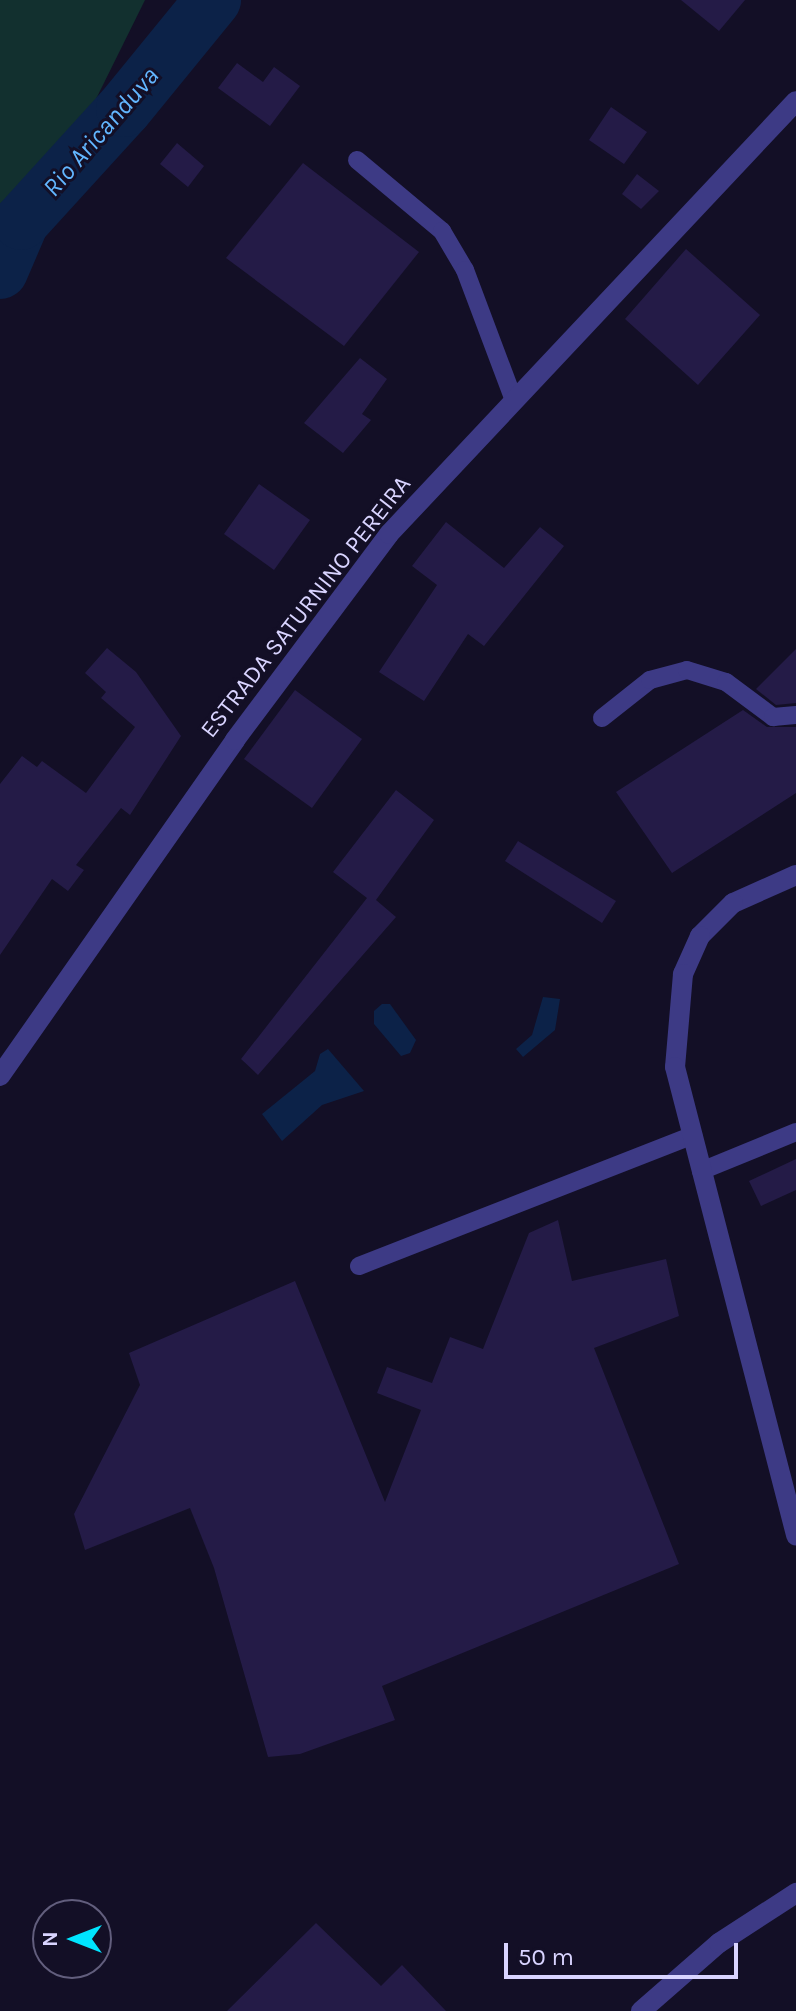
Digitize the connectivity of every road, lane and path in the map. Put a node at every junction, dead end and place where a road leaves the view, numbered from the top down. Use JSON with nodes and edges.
{"nodes":[{"id":1,"x":796,"y":101,"type":"edge"},
{"id":2,"x":357,"y":160,"type":"dead end"},
{"id":3,"x":513,"y":398,"type":"junction"},
{"id":4,"x":796,"y":715,"type":"edge"},
{"id":5,"x":602,"y":718,"type":"dead end"},
{"id":6,"x":796,"y":875,"type":"edge"},
{"id":7,"x":0,"y":1076,"type":"edge"},
{"id":8,"x":796,"y":1132,"type":"edge"},
{"id":9,"x":693,"y":1135,"type":"junction"},
{"id":10,"x":701,"y":1171,"type":"junction"},
{"id":11,"x":359,"y":1266,"type":"dead end"},
{"id":12,"x":796,"y":1536,"type":"edge"},
{"id":13,"x":796,"y":1893,"type":"edge"},
{"id":14,"x":641,"y":2011,"type":"edge"}],
"edges":[{"from":1,"to":3,"type":"street","name":"ESTRADA SATURNINO PEREIRA"},
{"from":2,"to":3,"type":"lane"},
{"from":3,"to":7,"type":"street","name":"ESTRADA SATURNINO PEREIRA"},
{"from":4,"to":5,"type":"lane"},
{"from":6,"to":9,"type":"street"},
{"from":8,"to":10,"type":"lane"},
{"from":9,"to":10,"type":"street"},
{"from":9,"to":11,"type":"lane"},
{"from":10,"to":12,"type":"street"},
{"from":13,"to":14,"type":"street"}]}
